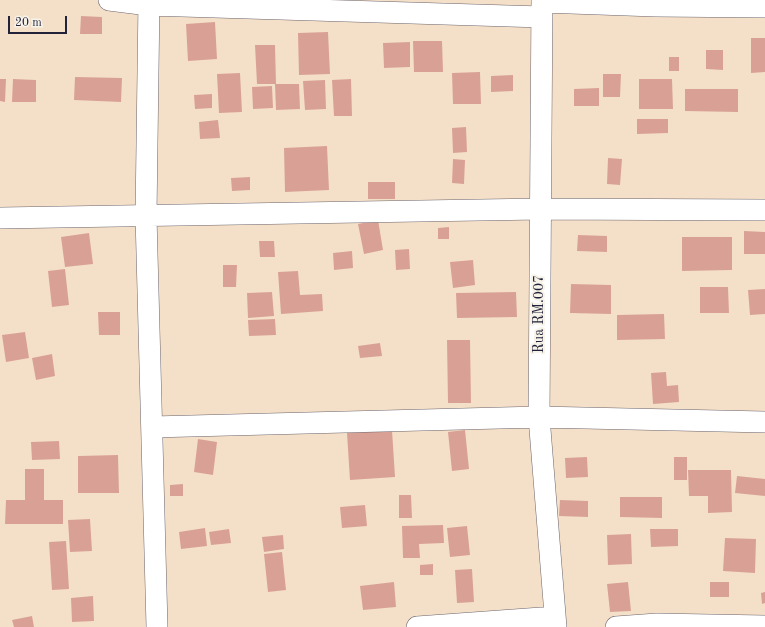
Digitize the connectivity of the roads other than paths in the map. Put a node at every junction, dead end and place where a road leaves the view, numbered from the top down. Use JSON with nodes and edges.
{"nodes":[{"id":1,"x":109,"y":0,"type":"edge"},
{"id":2,"x":149,"y":2,"type":"edge"},
{"id":3,"x":542,"y":6,"type":"edge"},
{"id":4,"x":765,"y":7,"type":"edge"},
{"id":5,"x":540,"y":209,"type":"junction"},
{"id":6,"x":765,"y":210,"type":"edge"},
{"id":7,"x":146,"y":216,"type":"junction"},
{"id":8,"x":0,"y":218,"type":"edge"},
{"id":9,"x":538,"y":417,"type":"junction"},
{"id":10,"x":765,"y":422,"type":"edge"},
{"id":11,"x":152,"y":427,"type":"junction"},
{"id":12,"x":556,"y":622,"type":"edge"},
{"id":13,"x":765,"y":626,"type":"edge"},
{"id":14,"x":157,"y":627,"type":"edge"},
{"id":15,"x":418,"y":627,"type":"edge"},
{"id":16,"x":616,"y":627,"type":"edge"}],
"edges":[{"from":1,"to":2,"type":"street"},
{"from":2,"to":3,"type":"street"},
{"from":2,"to":7,"type":"street"},
{"from":3,"to":4,"type":"street"},
{"from":3,"to":5,"type":"street","name":"Rua RM.007"},
{"from":5,"to":6,"type":"street"},
{"from":5,"to":7,"type":"street"},
{"from":5,"to":9,"type":"street","name":"Rua RM.007"},
{"from":7,"to":8,"type":"street"},
{"from":7,"to":11,"type":"street"},
{"from":9,"to":10,"type":"street"},
{"from":9,"to":11,"type":"street"},
{"from":9,"to":12,"type":"street","name":"Rua RM.007"},
{"from":11,"to":14,"type":"street"},
{"from":12,"to":15,"type":"street"},
{"from":13,"to":16,"type":"street"}]}
